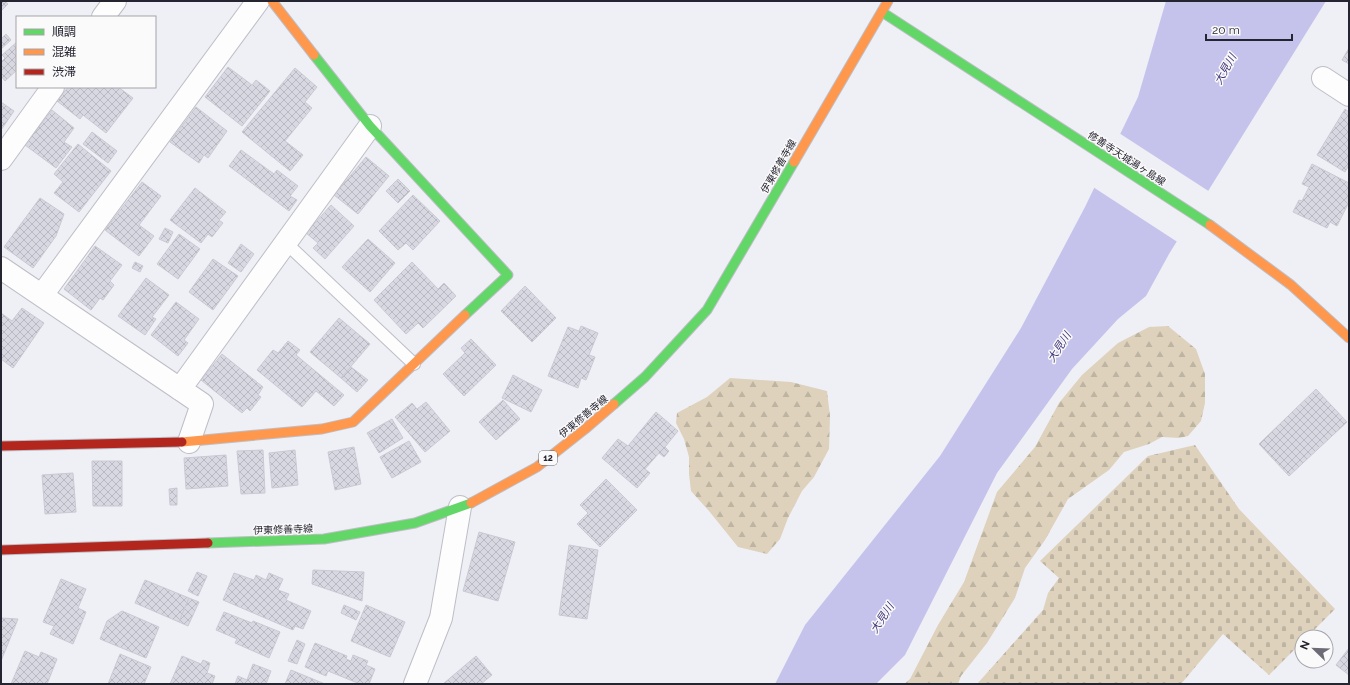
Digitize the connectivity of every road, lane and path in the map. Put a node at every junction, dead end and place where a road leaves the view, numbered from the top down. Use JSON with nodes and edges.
{"nodes":[{"id":1,"x":115,"y":1,"type":"edge"},
{"id":2,"x":258,"y":1,"type":"edge"},
{"id":3,"x":272,"y":1,"type":"edge"},
{"id":4,"x":888,"y":1,"type":"edge"},
{"id":5,"x":882,"y":12,"type":"junction"},
{"id":6,"x":105,"y":16,"type":"edge"},
{"id":7,"x":1323,"y":78,"type":"dead end"},
{"id":8,"x":52,"y":88,"type":"edge"},
{"id":9,"x":1349,"y":95,"type":"edge"},
{"id":10,"x":370,"y":126,"type":"junction"},
{"id":11,"x":1,"y":159,"type":"edge"},
{"id":12,"x":286,"y":243,"type":"junction"},
{"id":13,"x":1,"y":268,"type":"edge"},
{"id":14,"x":42,"y":295,"type":"junction"},
{"id":15,"x":1349,"y":338,"type":"edge"},
{"id":16,"x":414,"y":364,"type":"junction"},
{"id":17,"x":180,"y":389,"type":"junction"},
{"id":18,"x":189,"y":442,"type":"junction"},
{"id":19,"x":1,"y":446,"type":"edge"},
{"id":20,"x":460,"y":507,"type":"junction"},
{"id":21,"x":1,"y":550,"type":"edge"},
{"id":22,"x":415,"y":684,"type":"edge"}],
"edges":[{"from":1,"to":6,"type":"street"},
{"from":2,"to":14,"type":"street"},
{"from":3,"to":10,"type":"main road"},
{"from":4,"to":5,"type":"main road","name":"伊東修善寺線","number":"12"},
{"from":5,"to":15,"type":"main road","name":"修善寺天城湯ヶ島線"},
{"from":5,"to":20,"type":"main road","name":"伊東修善寺線","number":"12"},
{"from":7,"to":9,"type":"street"},
{"from":8,"to":11,"type":"street"},
{"from":10,"to":12,"type":"street"},
{"from":10,"to":16,"type":"main road"},
{"from":12,"to":16,"type":"lane"},
{"from":12,"to":17,"type":"street"},
{"from":13,"to":14,"type":"street"},
{"from":14,"to":17,"type":"street"},
{"from":16,"to":18,"type":"main road"},
{"from":17,"to":18,"type":"street"},
{"from":18,"to":19,"type":"main road"},
{"from":20,"to":21,"type":"main road","name":"伊東修善寺線","number":"12"},
{"from":20,"to":22,"type":"street"}]}
